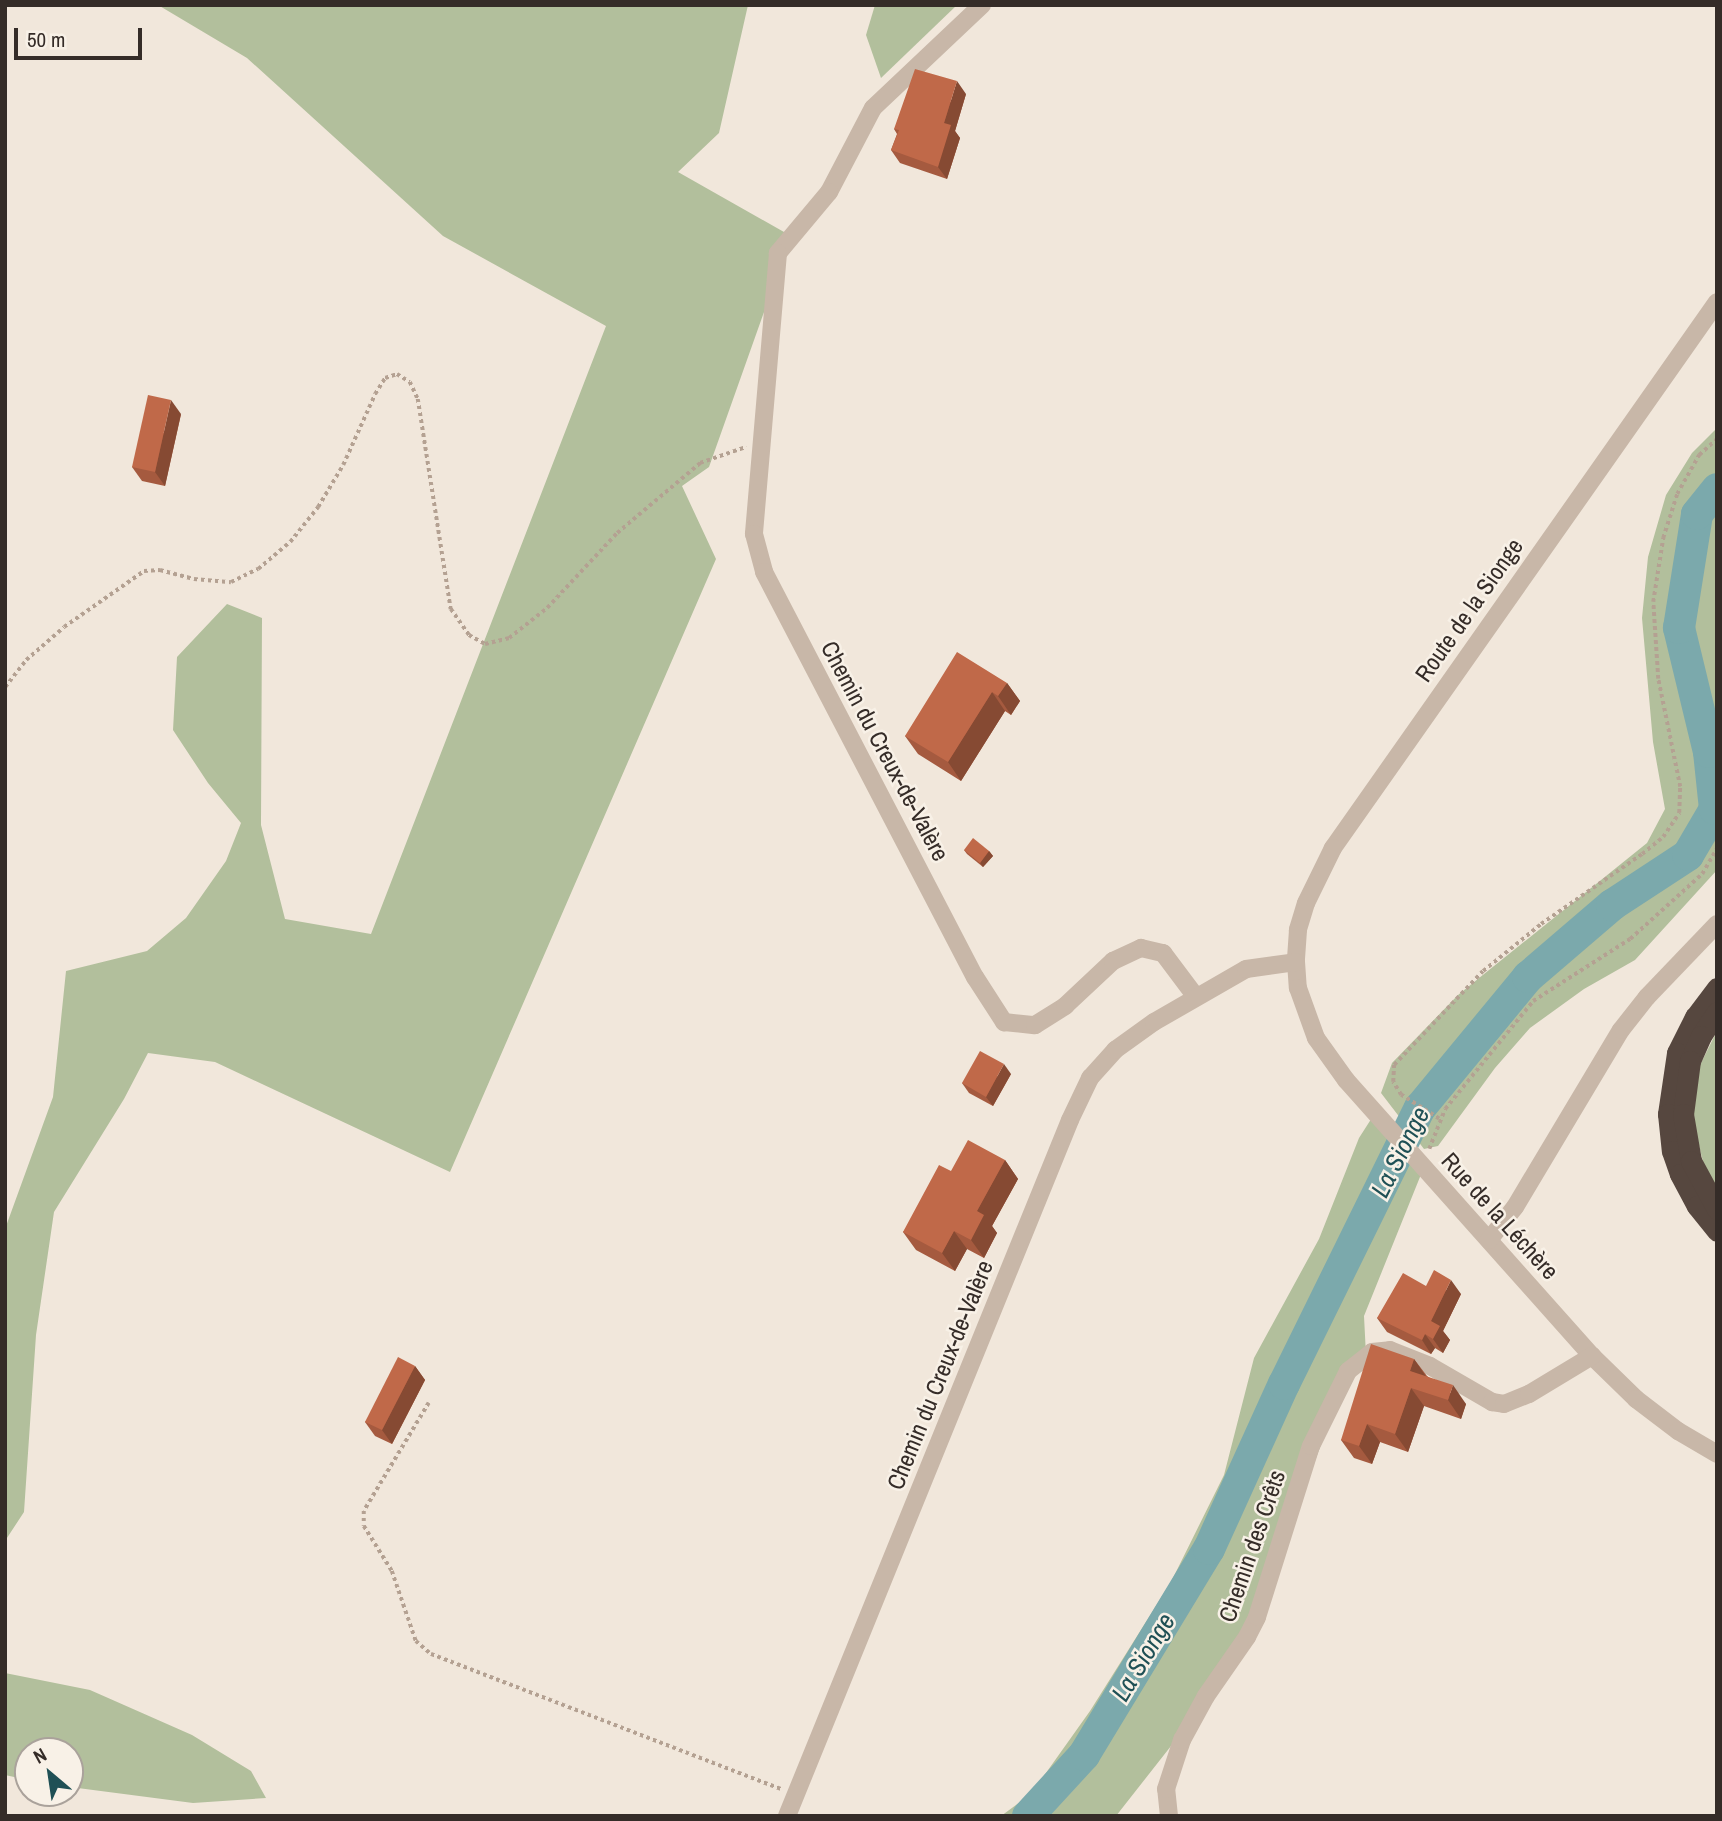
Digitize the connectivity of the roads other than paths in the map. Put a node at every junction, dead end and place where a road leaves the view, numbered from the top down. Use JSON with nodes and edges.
{"nodes":[{"id":1,"x":982,"y":5,"type":"edge"},
{"id":2,"x":1717,"y":302,"type":"edge"},
{"id":3,"x":1717,"y":924,"type":"edge"},
{"id":4,"x":1296,"y":962,"type":"junction"},
{"id":5,"x":1717,"y":988,"type":"edge"},
{"id":6,"x":1196,"y":998,"type":"junction"},
{"id":7,"x":1717,"y":1012,"type":"edge"},
{"id":8,"x":1717,"y":1209,"type":"edge"},
{"id":9,"x":1717,"y":1231,"type":"edge"},
{"id":10,"x":1489,"y":1240,"type":"junction"},
{"id":11,"x":1592,"y":1356,"type":"junction"},
{"id":12,"x":1717,"y":1454,"type":"edge"},
{"id":13,"x":787,"y":1816,"type":"edge"},
{"id":14,"x":1169,"y":1816,"type":"edge"}],
"edges":[{"from":1,"to":6,"type":"street","name":"Chemin du Creux-de-Valère"},
{"from":2,"to":4,"type":"street","name":"Route de la Sionge"},
{"from":3,"to":10,"type":"street"},
{"from":4,"to":6,"type":"street","name":"Chemin du Creux-de-Valère"},
{"from":4,"to":10,"type":"street","name":"Rue de la Léchère"},
{"from":5,"to":9,"type":"highway"},
{"from":6,"to":13,"type":"street","name":"Chemin du Creux-de-Valère"},
{"from":7,"to":8,"type":"highway"},
{"from":10,"to":11,"type":"street","name":"Rue de la Léchère"},
{"from":11,"to":12,"type":"street","name":"Rue de la Léchère"},
{"from":11,"to":14,"type":"street","name":"Chemin des Crêts"}]}
